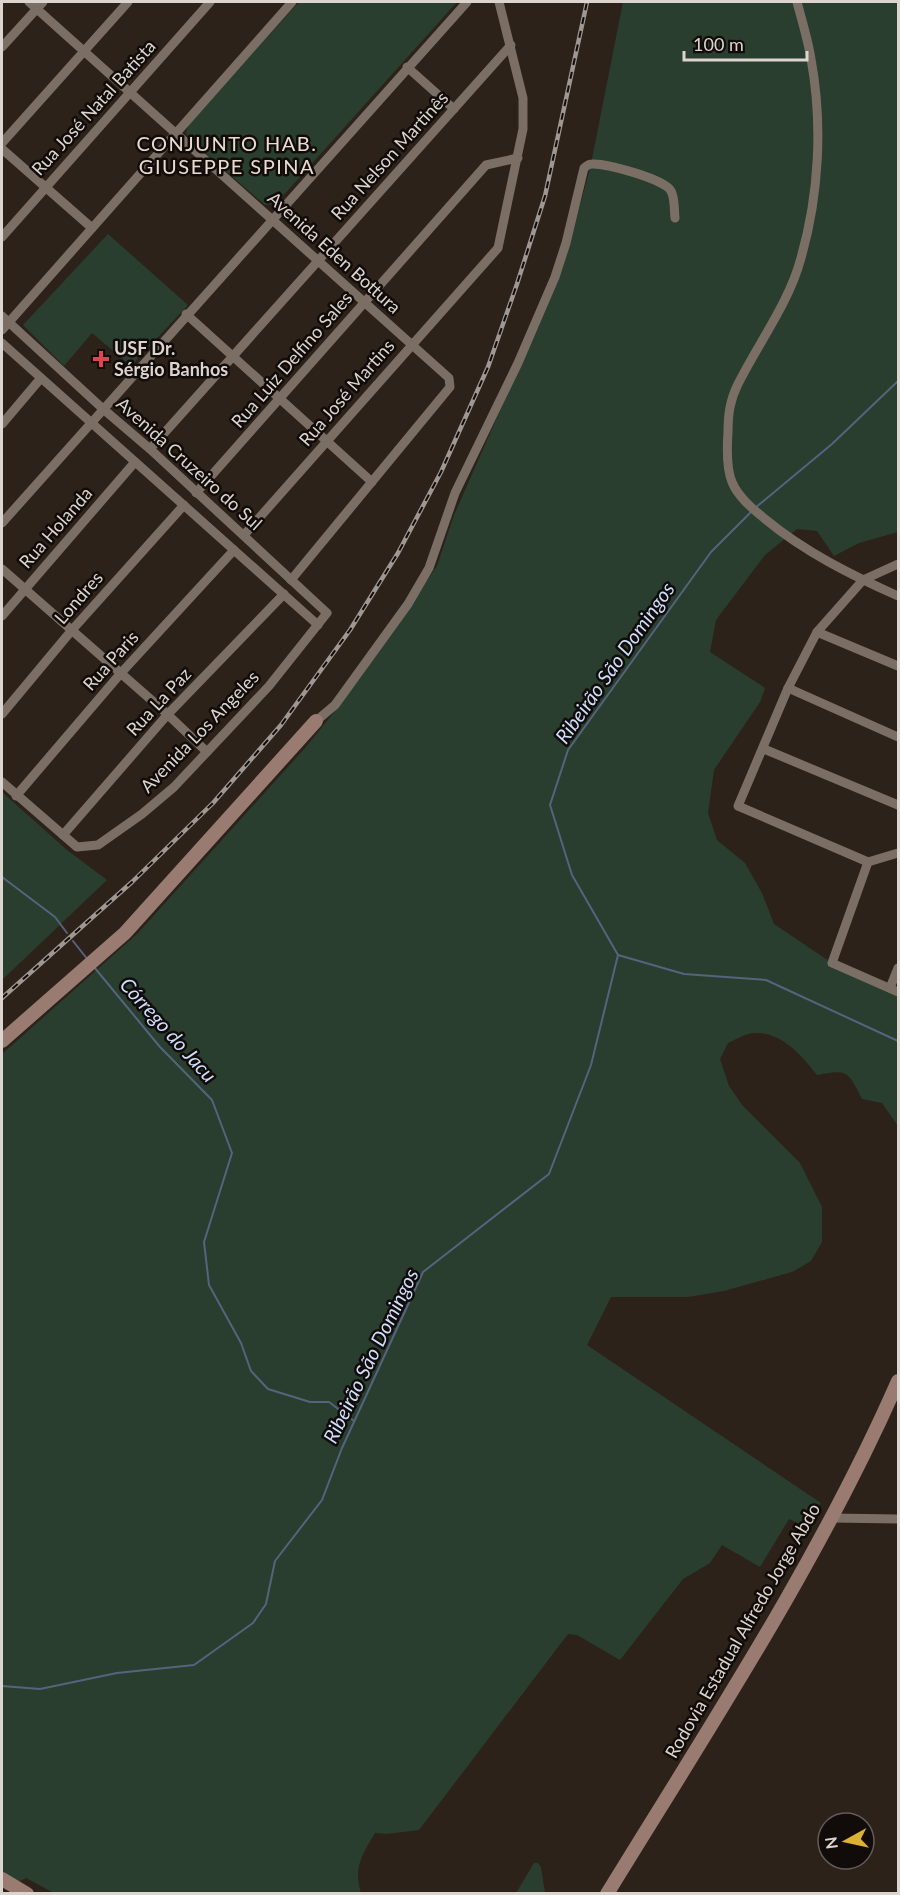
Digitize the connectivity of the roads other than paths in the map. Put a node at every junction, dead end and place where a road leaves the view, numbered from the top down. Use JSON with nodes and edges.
{"nodes":[{"id":1,"x":128,"y":2,"type":"edge"},
{"id":2,"x":210,"y":2,"type":"edge"},
{"id":3,"x":292,"y":2,"type":"edge"},
{"id":4,"x":467,"y":2,"type":"edge"},
{"id":5,"x":499,"y":2,"type":"edge"},
{"id":6,"x":797,"y":2,"type":"edge"},
{"id":7,"x":36,"y":4,"type":"edge"},
{"id":8,"x":511,"y":45,"type":"junction"},
{"id":9,"x":2,"y":47,"type":"edge"},
{"id":10,"x":84,"y":51,"type":"junction"},
{"id":11,"x":407,"y":67,"type":"junction"},
{"id":12,"x":130,"y":92,"type":"junction"},
{"id":13,"x":454,"y":109,"type":"junction"},
{"id":14,"x":176,"y":133,"type":"junction"},
{"id":15,"x":2,"y":143,"type":"edge"},
{"id":16,"x":2,"y":149,"type":"edge"},
{"id":17,"x":518,"y":158,"type":"junction"},
{"id":18,"x":46,"y":187,"type":"junction"},
{"id":19,"x":675,"y":218,"type":"dead end"},
{"id":20,"x":272,"y":219,"type":"junction"},
{"id":21,"x":92,"y":228,"type":"junction"},
{"id":22,"x":2,"y":237,"type":"edge"},
{"id":23,"x":318,"y":261,"type":"junction"},
{"id":24,"x":364,"y":302,"type":"junction"},
{"id":25,"x":186,"y":314,"type":"junction"},
{"id":26,"x":5,"y":320,"type":"edge"},
{"id":27,"x":2,"y":330,"type":"edge"},
{"id":28,"x":2,"y":343,"type":"edge"},
{"id":29,"x":412,"y":345,"type":"junction"},
{"id":30,"x":233,"y":356,"type":"junction"},
{"id":31,"x":41,"y":378,"type":"junction"},
{"id":32,"x":280,"y":398,"type":"junction"},
{"id":33,"x":102,"y":408,"type":"junction"},
{"id":34,"x":90,"y":422,"type":"junction"},
{"id":35,"x":2,"y":424,"type":"edge"},
{"id":36,"x":327,"y":441,"type":"junction"},
{"id":37,"x":150,"y":449,"type":"junction"},
{"id":38,"x":135,"y":462,"type":"junction"},
{"id":39,"x":372,"y":482,"type":"junction"},
{"id":40,"x":196,"y":493,"type":"junction"},
{"id":41,"x":184,"y":505,"type":"junction"},
{"id":42,"x":2,"y":523,"type":"edge"},
{"id":43,"x":244,"y":535,"type":"junction"},
{"id":44,"x":234,"y":550,"type":"junction"},
{"id":45,"x":898,"y":564,"type":"edge"},
{"id":46,"x":2,"y":569,"type":"edge"},
{"id":47,"x":291,"y":580,"type":"junction"},
{"id":48,"x":862,"y":580,"type":"junction"},
{"id":49,"x":24,"y":590,"type":"junction"},
{"id":50,"x":284,"y":594,"type":"junction"},
{"id":51,"x":898,"y":596,"type":"edge"},
{"id":52,"x":327,"y":613,"type":"joint"},
{"id":53,"x":2,"y":616,"type":"edge"},
{"id":54,"x":318,"y":625,"type":"junction"},
{"id":55,"x":72,"y":630,"type":"junction"},
{"id":56,"x":817,"y":632,"type":"junction"},
{"id":57,"x":898,"y":666,"type":"edge"},
{"id":58,"x":122,"y":673,"type":"junction"},
{"id":59,"x":789,"y":688,"type":"junction"},
{"id":60,"x":2,"y":714,"type":"edge"},
{"id":61,"x":168,"y":714,"type":"junction"},
{"id":62,"x":316,"y":721,"type":"joint"},
{"id":63,"x":898,"y":737,"type":"edge"},
{"id":64,"x":764,"y":749,"type":"junction"},
{"id":65,"x":207,"y":752,"type":"junction"},
{"id":66,"x":2,"y":782,"type":"edge"},
{"id":67,"x":16,"y":796,"type":"junction"},
{"id":68,"x":898,"y":805,"type":"edge"},
{"id":69,"x":63,"y":835,"type":"junction"},
{"id":70,"x":898,"y":853,"type":"edge"},
{"id":71,"x":868,"y":862,"type":"junction"},
{"id":72,"x":898,"y":968,"type":"edge"},
{"id":73,"x":894,"y":990,"type":"edge"},
{"id":74,"x":2,"y":1041,"type":"edge"},
{"id":75,"x":898,"y":1381,"type":"edge"},
{"id":76,"x":831,"y":1518,"type":"junction"},
{"id":77,"x":898,"y":1519,"type":"edge"},
{"id":78,"x":2,"y":1878,"type":"edge"},
{"id":79,"x":27,"y":1893,"type":"edge"},
{"id":80,"x":607,"y":1893,"type":"edge"}],
"edges":[{"from":1,"to":10,"type":"street"},
{"from":2,"to":12,"type":"street","name":"Rua José Natal Batista"},
{"from":3,"to":14,"type":"street"},
{"from":4,"to":11,"type":"street"},
{"from":5,"to":8,"type":"street","name":"Rua José Martins"},
{"from":6,"to":48,"type":"street"},
{"from":7,"to":9,"type":"street"},
{"from":7,"to":10,"type":"street","name":"Avenida Eden Bottura"},
{"from":8,"to":13,"type":"street","name":"Rua Nelson Martinês"},
{"from":8,"to":17,"type":"street","name":"Rua José Martins"},
{"from":10,"to":12,"type":"street","name":"Avenida Eden Bottura"},
{"from":10,"to":15,"type":"street"},
{"from":11,"to":13,"type":"street"},
{"from":11,"to":20,"type":"street"},
{"from":12,"to":14,"type":"street","name":"Avenida Eden Bottura"},
{"from":12,"to":18,"type":"street","name":"Rua José Natal Batista"},
{"from":13,"to":23,"type":"street","name":"Rua Nelson Martinês"},
{"from":14,"to":20,"type":"street","name":"Avenida Eden Bottura"},
{"from":14,"to":21,"type":"street"},
{"from":16,"to":18,"type":"street"},
{"from":17,"to":24,"type":"street","name":"Rua Luiz Delfino Sales"},
{"from":17,"to":29,"type":"street","name":"Rua José Martins"},
{"from":18,"to":21,"type":"street"},
{"from":18,"to":22,"type":"street","name":"Rua José Natal Batista"},
{"from":19,"to":62,"type":"street"},
{"from":20,"to":23,"type":"street","name":"Avenida Eden Bottura"},
{"from":20,"to":25,"type":"street"},
{"from":21,"to":26,"type":"street"},
{"from":23,"to":24,"type":"street","name":"Avenida Eden Bottura"},
{"from":23,"to":30,"type":"street","name":"Rua Nelson Martinês"},
{"from":24,"to":29,"type":"street","name":"Avenida Eden Bottura"},
{"from":24,"to":32,"type":"street","name":"Rua Luiz Delfino Sales"},
{"from":25,"to":30,"type":"street"},
{"from":25,"to":33,"type":"street"},
{"from":26,"to":27,"type":"street"},
{"from":26,"to":33,"type":"street","name":"Avenida Cruzeiro do Sul"},
{"from":28,"to":31,"type":"street","name":"Avenida Cruzeiro do Sul"},
{"from":29,"to":36,"type":"street","name":"Rua José Martins"},
{"from":29,"to":39,"type":"street","name":"Avenida Eden Bottura"},
{"from":30,"to":32,"type":"street"},
{"from":30,"to":37,"type":"street","name":"Rua Nelson Martinês"},
{"from":31,"to":34,"type":"street","name":"Avenida Cruzeiro do Sul"},
{"from":31,"to":35,"type":"street"},
{"from":32,"to":36,"type":"street"},
{"from":32,"to":40,"type":"street","name":"Rua Luiz Delfino Sales"},
{"from":33,"to":34,"type":"street"},
{"from":33,"to":37,"type":"street","name":"Avenida Cruzeiro do Sul"},
{"from":34,"to":38,"type":"street","name":"Avenida Cruzeiro do Sul"},
{"from":34,"to":42,"type":"street"},
{"from":36,"to":39,"type":"street"},
{"from":36,"to":43,"type":"street","name":"Rua José Martins"},
{"from":37,"to":40,"type":"street","name":"Avenida Cruzeiro do Sul"},
{"from":38,"to":41,"type":"street","name":"Avenida Cruzeiro do Sul"},
{"from":38,"to":49,"type":"street","name":"Rua Holanda"},
{"from":39,"to":47,"type":"street"},
{"from":40,"to":43,"type":"street","name":"Avenida Cruzeiro do Sul"},
{"from":41,"to":44,"type":"street","name":"Avenida Cruzeiro do Sul"},
{"from":41,"to":55,"type":"street","name":"Londres"},
{"from":43,"to":47,"type":"street","name":"Avenida Cruzeiro do Sul"},
{"from":44,"to":50,"type":"street","name":"Avenida Cruzeiro do Sul"},
{"from":44,"to":58,"type":"street","name":"Rua Paris"},
{"from":45,"to":48,"type":"street"},
{"from":46,"to":49,"type":"street"},
{"from":47,"to":52,"type":"street","name":"Avenida Cruzeiro do Sul"},
{"from":48,"to":51,"type":"street"},
{"from":48,"to":56,"type":"street"},
{"from":49,"to":53,"type":"street","name":"Rua Holanda"},
{"from":49,"to":55,"type":"street"},
{"from":50,"to":54,"type":"street","name":"Avenida Cruzeiro do Sul"},
{"from":50,"to":61,"type":"street","name":"Rua La Paz"},
{"from":52,"to":54,"type":"street","name":"Avenida Los Angeles"},
{"from":54,"to":65,"type":"street","name":"Avenida Los Angeles"},
{"from":55,"to":58,"type":"street"},
{"from":55,"to":60,"type":"street","name":"Londres"},
{"from":56,"to":57,"type":"street"},
{"from":56,"to":59,"type":"street"},
{"from":58,"to":61,"type":"street"},
{"from":58,"to":67,"type":"street","name":"Rua Paris"},
{"from":59,"to":63,"type":"street"},
{"from":59,"to":64,"type":"street"},
{"from":61,"to":65,"type":"street"},
{"from":61,"to":69,"type":"street","name":"Rua La Paz"},
{"from":62,"to":74,"type":"main road"},
{"from":64,"to":68,"type":"street"},
{"from":64,"to":71,"type":"street"},
{"from":65,"to":69,"type":"street","name":"Avenida Los Angeles"},
{"from":66,"to":67,"type":"street"},
{"from":67,"to":69,"type":"street"},
{"from":70,"to":71,"type":"street"},
{"from":71,"to":73,"type":"street"},
{"from":72,"to":73,"type":"street"},
{"from":75,"to":76,"type":"main road","name":"Rodovia Estadual Alfredo Jorge Abdo"},
{"from":76,"to":77,"type":"street"},
{"from":76,"to":80,"type":"main road","name":"Rodovia Estadual Alfredo Jorge Abdo"},
{"from":78,"to":79,"type":"main road"}]}
